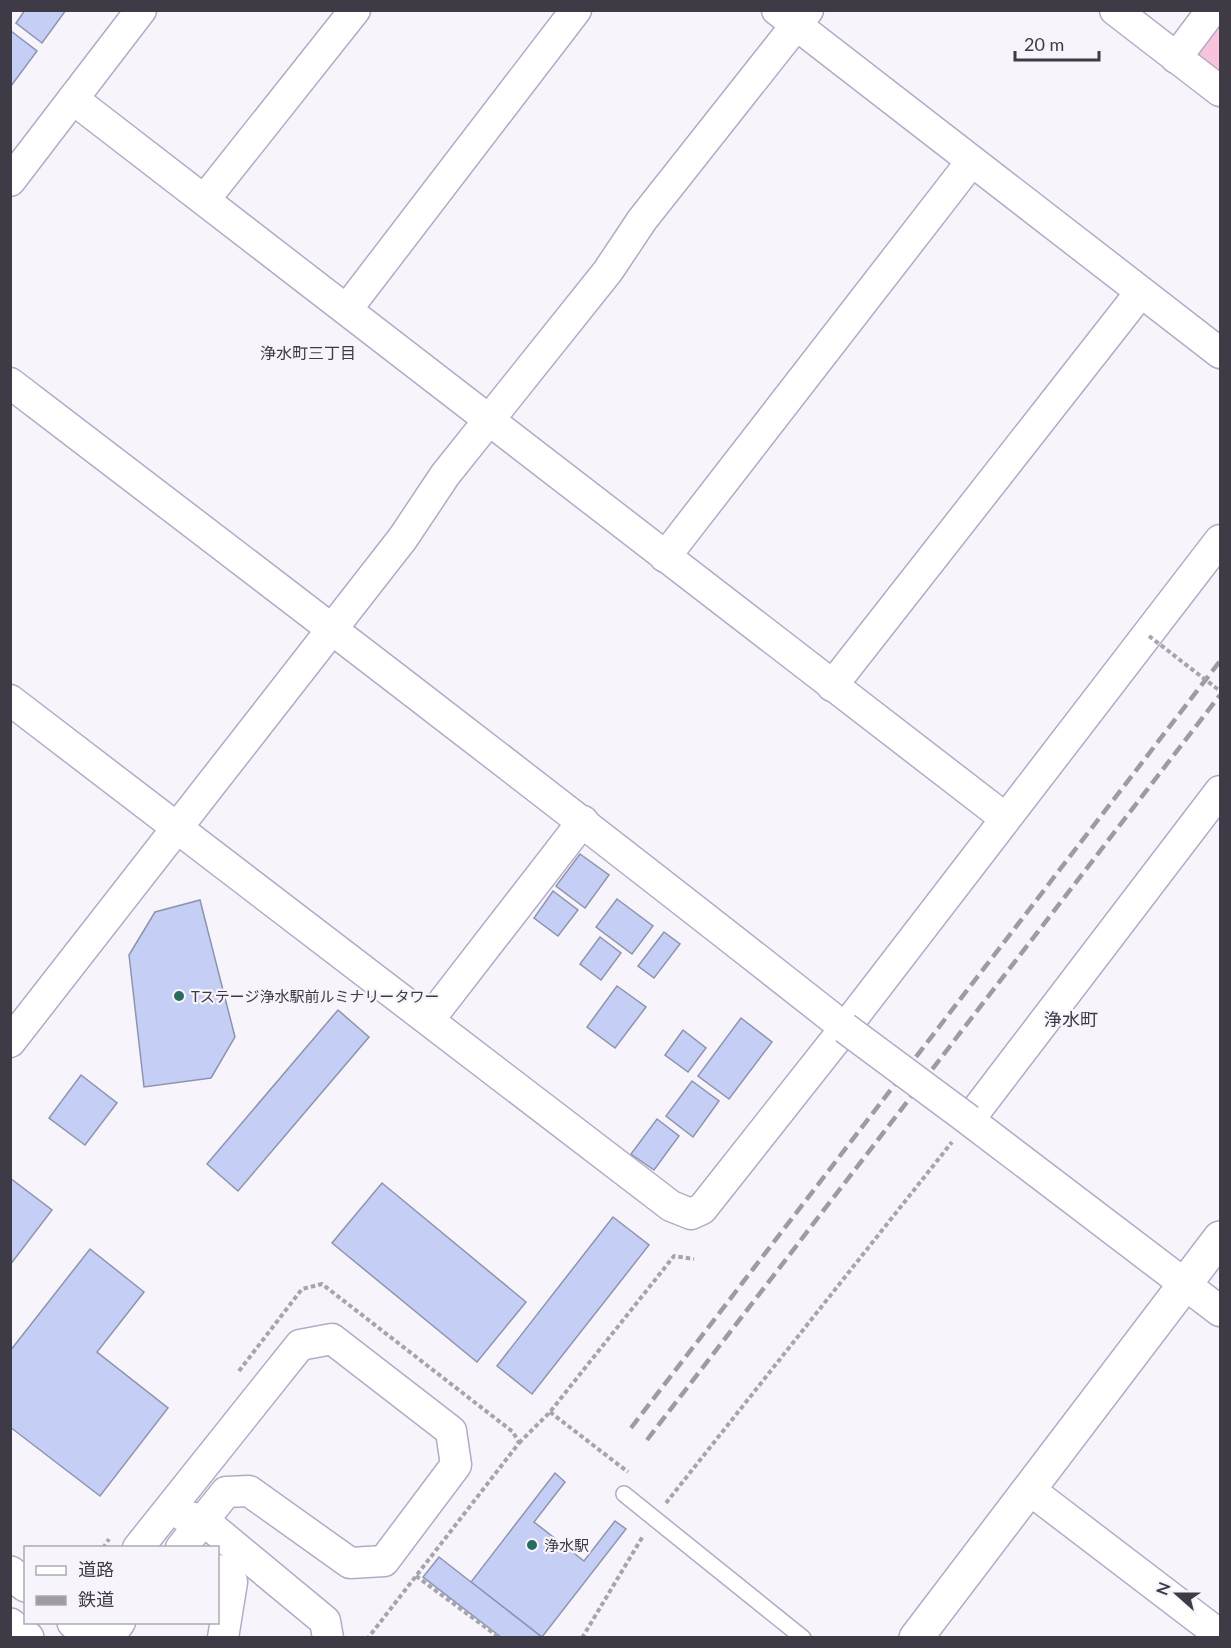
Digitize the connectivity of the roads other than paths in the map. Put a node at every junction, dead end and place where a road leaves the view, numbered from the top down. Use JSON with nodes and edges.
{"nodes":[{"id":1,"x":141,"y":10,"type":"edge"},
{"id":2,"x":355,"y":10,"type":"edge"},
{"id":3,"x":576,"y":10,"type":"edge"},
{"id":4,"x":1114,"y":10,"type":"edge"},
{"id":5,"x":1212,"y":10,"type":"edge"},
{"id":6,"x":794,"y":16,"type":"edge"},
{"id":7,"x":1176,"y":58,"type":"junction"},
{"id":8,"x":1221,"y":91,"type":"edge"},
{"id":9,"x":73,"y":99,"type":"junction"},
{"id":10,"x":971,"y":162,"type":"junction"},
{"id":11,"x":10,"y":181,"type":"edge"},
{"id":12,"x":205,"y":199,"type":"junction"},
{"id":13,"x":1140,"y":292,"type":"junction"},
{"id":14,"x":347,"y":309,"type":"junction"},
{"id":15,"x":1221,"y":353,"type":"edge"},
{"id":16,"x":10,"y":383,"type":"edge"},
{"id":17,"x":488,"y":420,"type":"junction"},
{"id":18,"x":1221,"y":540,"type":"edge"},
{"id":19,"x":665,"y":557,"type":"junction"},
{"id":20,"x":330,"y":630,"type":"junction"},
{"id":21,"x":832,"y":687,"type":"junction"},
{"id":22,"x":10,"y":700,"type":"edge"},
{"id":23,"x":1221,"y":791,"type":"edge"},
{"id":24,"x":1005,"y":818,"type":"junction"},
{"id":25,"x":583,"y":821,"type":"junction"},
{"id":26,"x":176,"y":827,"type":"junction"},
{"id":27,"x":429,"y":1020,"type":"junction"},
{"id":28,"x":845,"y":1028,"type":"junction"},
{"id":29,"x":10,"y":1042,"type":"edge"},
{"id":30,"x":969,"y":1120,"type":"junction"},
{"id":31,"x":1221,"y":1238,"type":"edge"},
{"id":32,"x":1186,"y":1284,"type":"junction"},
{"id":33,"x":1221,"y":1311,"type":"edge"},
{"id":34,"x":1030,"y":1490,"type":"junction"},
{"id":35,"x":624,"y":1494,"type":"dead end"},
{"id":36,"x":167,"y":1512,"type":"junction"},
{"id":37,"x":190,"y":1539,"type":"edge"},
{"id":38,"x":140,"y":1546,"type":"edge"},
{"id":39,"x":219,"y":1557,"type":"edge"},
{"id":40,"x":219,"y":1571,"type":"edge"},
{"id":41,"x":10,"y":1573,"type":"edge"},
{"id":42,"x":24,"y":1584,"type":"edge"},
{"id":43,"x":119,"y":1624,"type":"edge"},
{"id":44,"x":10,"y":1625,"type":"edge"},
{"id":45,"x":1221,"y":1635,"type":"edge"},
{"id":46,"x":27,"y":1638,"type":"edge"},
{"id":47,"x":108,"y":1638,"type":"edge"},
{"id":48,"x":223,"y":1638,"type":"edge"},
{"id":49,"x":328,"y":1638,"type":"edge"},
{"id":50,"x":803,"y":1638,"type":"edge"},
{"id":51,"x":916,"y":1638,"type":"edge"}],
"edges":[{"from":1,"to":9,"type":"street"},
{"from":2,"to":12,"type":"street"},
{"from":3,"to":14,"type":"street"},
{"from":4,"to":7,"type":"street"},
{"from":5,"to":7,"type":"street"},
{"from":6,"to":10,"type":"street"},
{"from":6,"to":17,"type":"street"},
{"from":7,"to":8,"type":"street"},
{"from":9,"to":11,"type":"street"},
{"from":9,"to":12,"type":"street"},
{"from":10,"to":13,"type":"street"},
{"from":10,"to":19,"type":"street"},
{"from":12,"to":14,"type":"street"},
{"from":13,"to":15,"type":"street"},
{"from":13,"to":21,"type":"street"},
{"from":14,"to":17,"type":"street"},
{"from":16,"to":20,"type":"street"},
{"from":17,"to":19,"type":"street"},
{"from":17,"to":20,"type":"street"},
{"from":18,"to":24,"type":"street"},
{"from":19,"to":21,"type":"street"},
{"from":20,"to":25,"type":"street"},
{"from":20,"to":26,"type":"street"},
{"from":21,"to":24,"type":"street"},
{"from":22,"to":26,"type":"street"},
{"from":23,"to":30,"type":"street"},
{"from":24,"to":28,"type":"street"},
{"from":25,"to":27,"type":"street"},
{"from":25,"to":28,"type":"street"},
{"from":26,"to":27,"type":"street"},
{"from":26,"to":29,"type":"street"},
{"from":27,"to":28,"type":"street"},
{"from":28,"to":30,"type":"street","bridge":true},
{"from":30,"to":32,"type":"street"},
{"from":31,"to":32,"type":"street"},
{"from":32,"to":33,"type":"street"},
{"from":32,"to":34,"type":"street"},
{"from":34,"to":45,"type":"street"},
{"from":34,"to":51,"type":"street"},
{"from":35,"to":50,"type":"lane"},
{"from":36,"to":37,"type":"street"},
{"from":36,"to":37,"type":"street"},
{"from":36,"to":38,"type":"street"},
{"from":39,"to":49,"type":"street"},
{"from":40,"to":48,"type":"street"},
{"from":41,"to":42,"type":"street"},
{"from":43,"to":47,"type":"street"},
{"from":44,"to":46,"type":"street"}]}
